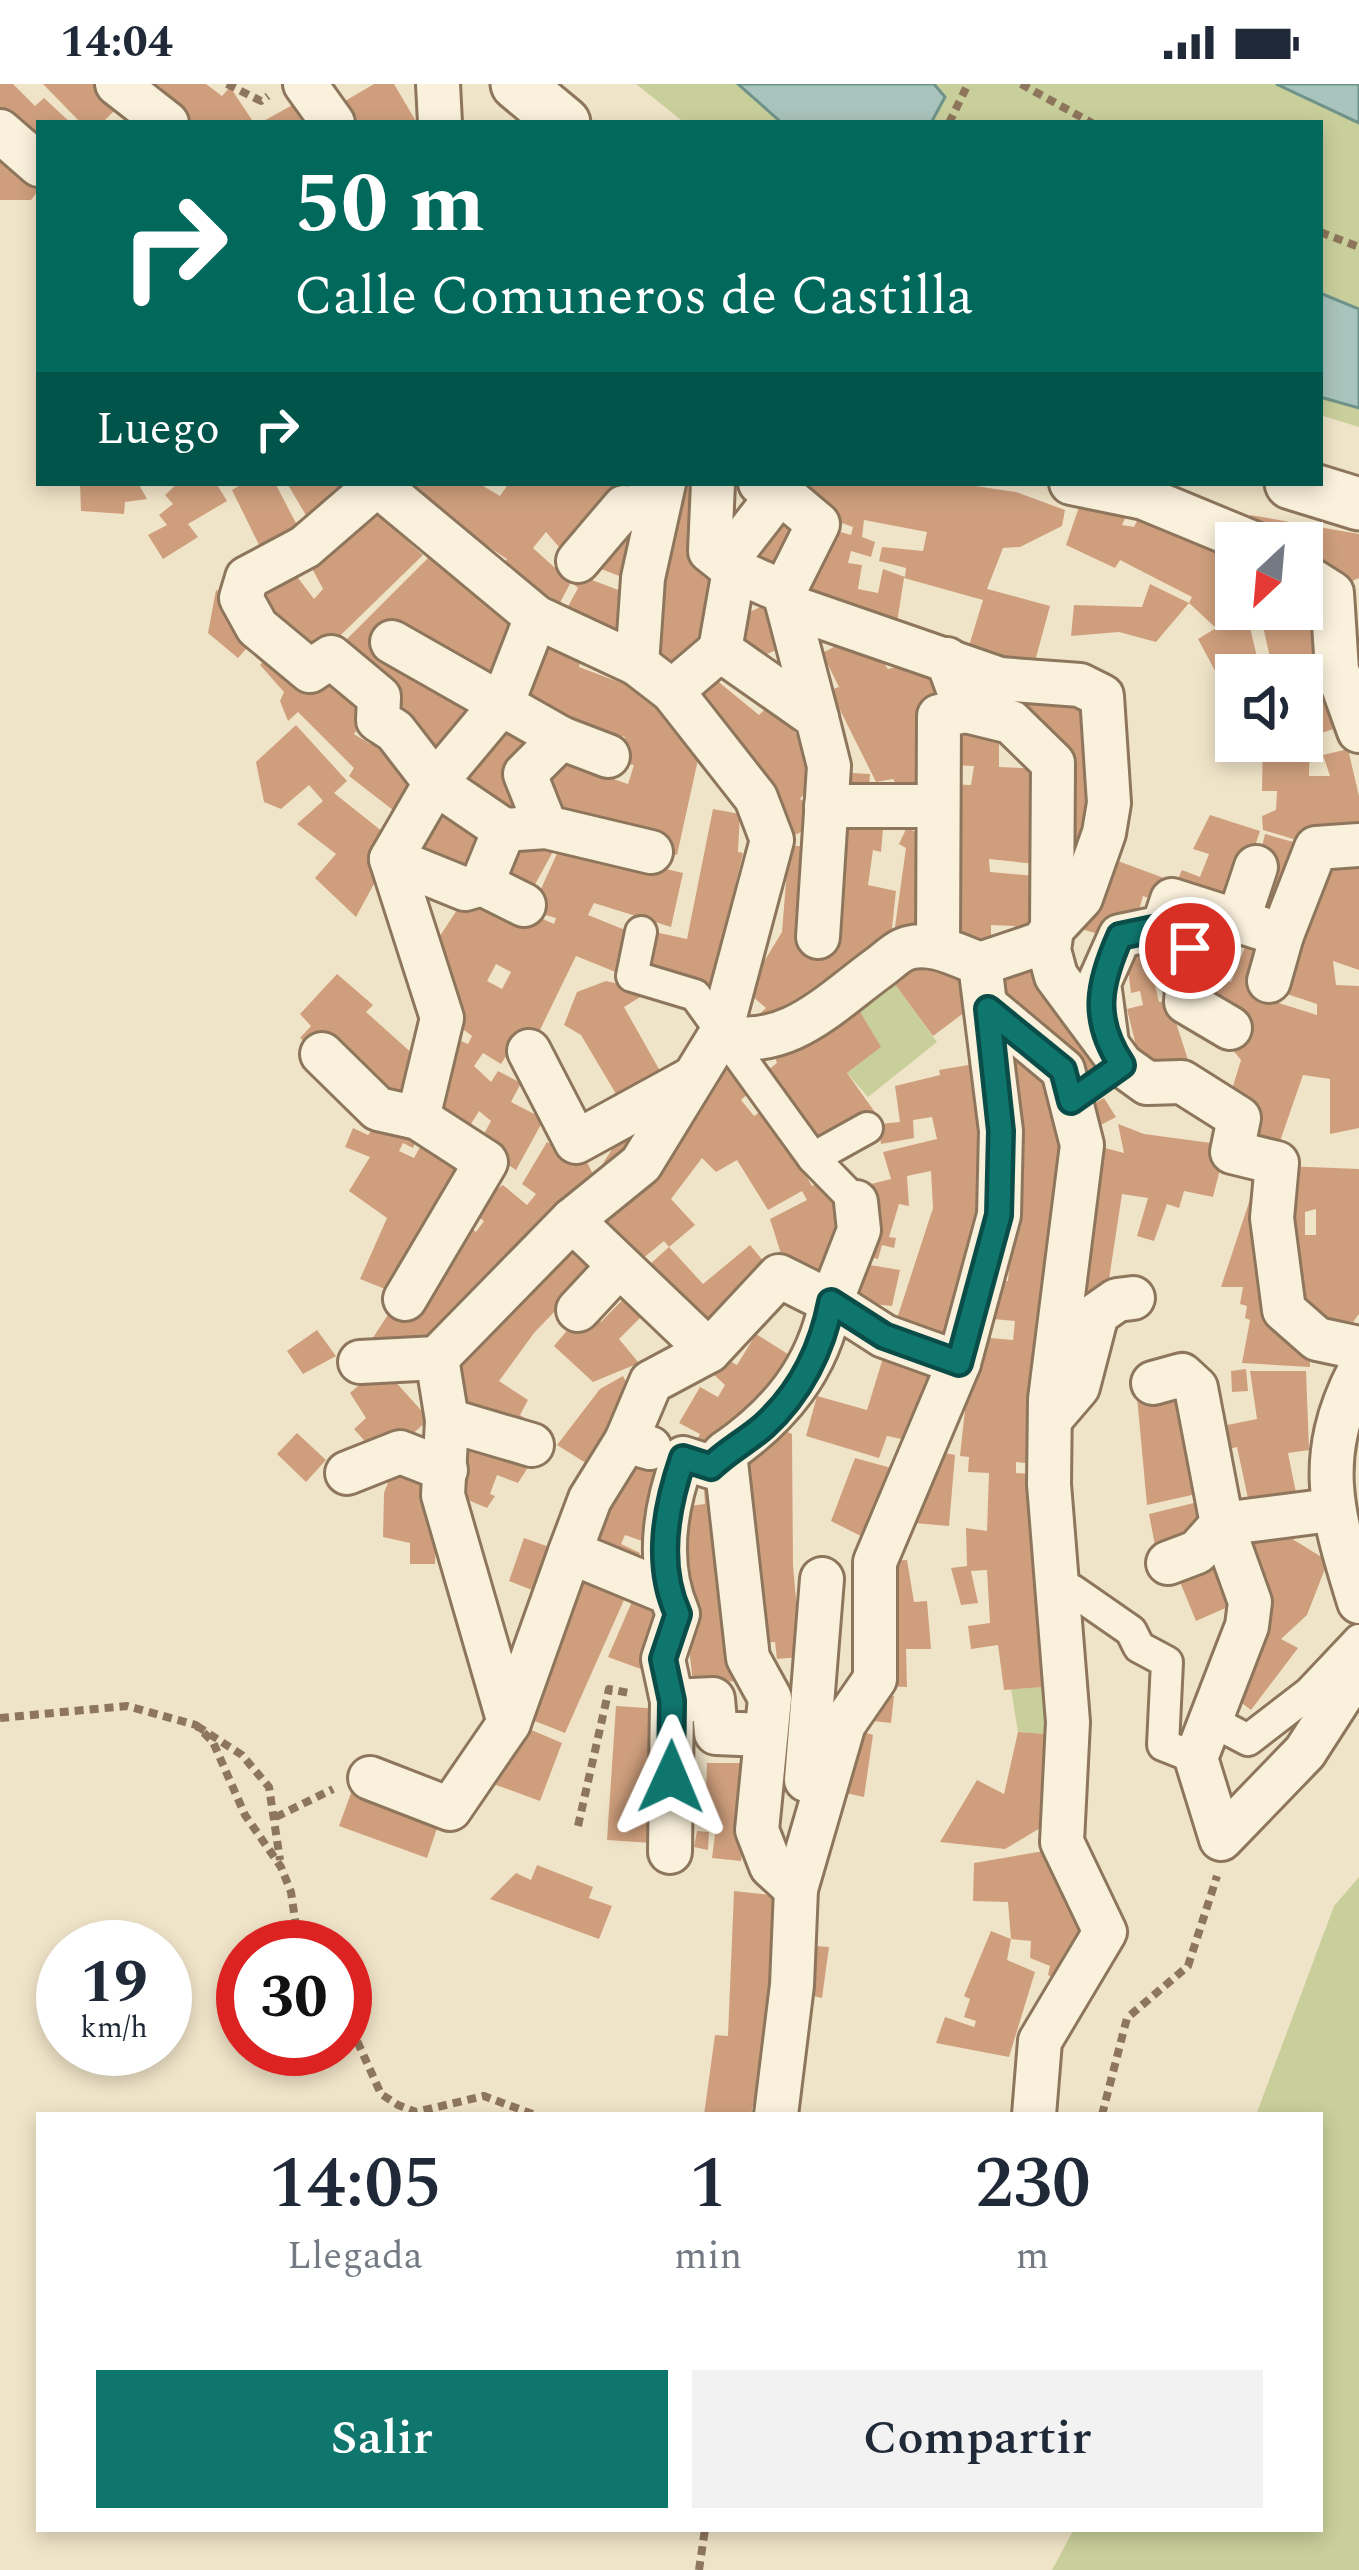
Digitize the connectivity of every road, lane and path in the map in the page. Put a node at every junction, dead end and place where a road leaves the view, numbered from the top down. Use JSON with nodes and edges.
{"nodes":[{"id":1,"x":117,"y":84,"type":"edge"},
{"id":2,"x":227,"y":84,"type":"edge"},
{"id":3,"x":271,"y":84,"type":"edge"},
{"id":4,"x":305,"y":84,"type":"edge"},
{"id":5,"x":438,"y":84,"type":"edge"},
{"id":6,"x":517,"y":84,"type":"edge"},
{"id":7,"x":968,"y":84,"type":"edge"},
{"id":8,"x":1021,"y":84,"type":"edge"},
{"id":9,"x":163,"y":120,"type":"edge"},
{"id":10,"x":331,"y":120,"type":"edge"},
{"id":11,"x":440,"y":120,"type":"edge"},
{"id":12,"x":560,"y":120,"type":"edge"},
{"id":13,"x":950,"y":120,"type":"edge"},
{"id":14,"x":1087,"y":120,"type":"edge"},
{"id":15,"x":0,"y":131,"type":"edge"},
{"id":16,"x":36,"y":163,"type":"edge"},
{"id":17,"x":1323,"y":233,"type":"edge"},
{"id":18,"x":1359,"y":248,"type":"edge"},
{"id":19,"x":375,"y":486,"type":"edge"},
{"id":20,"x":379,"y":486,"type":"edge"},
{"id":21,"x":659,"y":486,"type":"edge"},
{"id":22,"x":661,"y":486,"type":"edge"},
{"id":23,"x":712,"y":486,"type":"edge"},
{"id":24,"x":1086,"y":486,"type":"edge"},
{"id":25,"x":1301,"y":486,"type":"edge"},
{"id":26,"x":770,"y":488,"type":"edge"},
{"id":27,"x":1359,"y":504,"type":"edge"},
{"id":28,"x":1215,"y":527,"type":"edge"},
{"id":29,"x":578,"y":561,"type":"dead end"},
{"id":30,"x":730,"y":567,"type":"junction"},
{"id":31,"x":1323,"y":587,"type":"edge"},
{"id":32,"x":784,"y":592,"type":"junction"},
{"id":33,"x":536,"y":617,"type":"junction"},
{"id":34,"x":392,"y":642,"type":"dead end"},
{"id":35,"x":720,"y":650,"type":"junction"},
{"id":36,"x":947,"y":658,"type":"junction"},
{"id":37,"x":637,"y":664,"type":"junction"},
{"id":38,"x":672,"y":691,"type":"junction"},
{"id":39,"x":503,"y":702,"type":"junction"},
{"id":40,"x":966,"y":712,"type":"junction"},
{"id":41,"x":817,"y":718,"type":"junction"},
{"id":42,"x":1359,"y":730,"type":"edge"},
{"id":43,"x":561,"y":738,"type":"junction"},
{"id":44,"x":608,"y":756,"type":"dead end"},
{"id":45,"x":436,"y":783,"type":"junction"},
{"id":46,"x":938,"y":806,"type":"junction"},
{"id":47,"x":826,"y":825,"type":"junction"},
{"id":48,"x":525,"y":828,"type":"junction"},
{"id":49,"x":772,"y":840,"type":"junction"},
{"id":50,"x":1359,"y":845,"type":"edge"},
{"id":51,"x":651,"y":852,"type":"dead end"},
{"id":52,"x":391,"y":859,"type":"junction"},
{"id":53,"x":1256,"y":867,"type":"dead end"},
{"id":54,"x":482,"y":884,"type":"junction"},
{"id":55,"x":524,"y":904,"type":"dead end"},
{"id":56,"x":1238,"y":921,"type":"junction"},
{"id":57,"x":1163,"y":927,"type":"junction"},
{"id":58,"x":1052,"y":929,"type":"junction"},
{"id":59,"x":641,"y":932,"type":"dead end"},
{"id":60,"x":1282,"y":935,"type":"junction"},
{"id":61,"x":818,"y":937,"type":"dead end"},
{"id":62,"x":938,"y":947,"type":"junction"},
{"id":63,"x":980,"y":964,"type":"junction"},
{"id":64,"x":1269,"y":982,"type":"dead end"},
{"id":65,"x":988,"y":1009,"type":"junction"},
{"id":66,"x":1230,"y":1028,"type":"dead end"},
{"id":67,"x":720,"y":1035,"type":"junction"},
{"id":68,"x":530,"y":1051,"type":"dead end"},
{"id":69,"x":322,"y":1054,"type":"dead end"},
{"id":70,"x":1115,"y":1055,"type":"junction"},
{"id":71,"x":695,"y":1076,"type":"junction"},
{"id":72,"x":1071,"y":1101,"type":"junction"},
{"id":73,"x":418,"y":1118,"type":"junction"},
{"id":74,"x":867,"y":1128,"type":"dead end"},
{"id":75,"x":813,"y":1158,"type":"junction"},
{"id":76,"x":856,"y":1202,"type":"joint"},
{"id":77,"x":572,"y":1220,"type":"junction"},
{"id":78,"x":619,"y":1266,"type":"junction"},
{"id":79,"x":1133,"y":1298,"type":"dead end"},
{"id":80,"x":405,"y":1299,"type":"dead end"},
{"id":81,"x":831,"y":1302,"type":"junction"},
{"id":82,"x":578,"y":1310,"type":"dead end"},
{"id":83,"x":1359,"y":1348,"type":"edge"},
{"id":84,"x":709,"y":1351,"type":"junction"},
{"id":85,"x":437,"y":1358,"type":"junction"},
{"id":86,"x":360,"y":1362,"type":"dead end"},
{"id":87,"x":959,"y":1363,"type":"junction"},
{"id":88,"x":1359,"y":1371,"type":"edge"},
{"id":89,"x":1153,"y":1383,"type":"dead end"},
{"id":90,"x":447,"y":1420,"type":"junction"},
{"id":91,"x":1050,"y":1420,"type":"junction"},
{"id":92,"x":626,"y":1441,"type":"junction"},
{"id":93,"x":532,"y":1445,"type":"dead end"},
{"id":94,"x":725,"y":1453,"type":"junction"},
{"id":95,"x":683,"y":1458,"type":"junction"},
{"id":96,"x":446,"y":1470,"type":"junction"},
{"id":97,"x":346,"y":1473,"type":"dead end"},
{"id":98,"x":1330,"y":1510,"type":"junction"},
{"id":99,"x":1222,"y":1523,"type":"junction"},
{"id":100,"x":570,"y":1552,"type":"junction"},
{"id":101,"x":1168,"y":1563,"type":"dead end"},
{"id":102,"x":822,"y":1579,"type":"dead end"},
{"id":103,"x":1072,"y":1590,"type":"dead end"},
{"id":104,"x":669,"y":1593,"type":"junction"},
{"id":105,"x":1359,"y":1602,"type":"edge"},
{"id":106,"x":1359,"y":1640,"type":"edge"},
{"id":107,"x":1359,"y":1668,"type":"edge"},
{"id":108,"x":672,"y":1701,"type":"junction"},
{"id":109,"x":0,"y":1718,"type":"edge"},
{"id":110,"x":509,"y":1723,"type":"junction"},
{"id":111,"x":196,"y":1725,"type":"junction"},
{"id":112,"x":764,"y":1735,"type":"junction"},
{"id":113,"x":1203,"y":1739,"type":"junction"},
{"id":114,"x":370,"y":1778,"type":"joint"},
{"id":115,"x":815,"y":1815,"type":"junction"},
{"id":116,"x":276,"y":1817,"type":"junction"},
{"id":117,"x":578,"y":1826,"type":"dead end"},
{"id":118,"x":1221,"y":1839,"type":"junction"},
{"id":119,"x":670,"y":1852,"type":"dead end"},
{"id":120,"x":281,"y":1867,"type":"junction"},
{"id":121,"x":796,"y":1889,"type":"junction"},
{"id":122,"x":296,"y":1920,"type":"edge"},
{"id":123,"x":372,"y":2074,"type":"edge"},
{"id":124,"x":527,"y":2112,"type":"edge"},
{"id":125,"x":776,"y":2112,"type":"edge"},
{"id":126,"x":1034,"y":2112,"type":"edge"},
{"id":127,"x":1103,"y":2112,"type":"edge"},
{"id":128,"x":705,"y":2532,"type":"edge"},
{"id":129,"x":699,"y":2570,"type":"edge"}],
"edges":[{"from":1,"to":9,"type":"street"},
{"from":2,"to":3,"type":"path"},
{"from":4,"to":10,"type":"street"},
{"from":5,"to":11,"type":"street"},
{"from":6,"to":12,"type":"street"},
{"from":7,"to":13,"type":"path"},
{"from":8,"to":14,"type":"path"},
{"from":15,"to":16,"type":"street"},
{"from":17,"to":18,"type":"path"},
{"from":19,"to":45,"type":"street"},
{"from":20,"to":33,"type":"street"},
{"from":21,"to":29,"type":"street"},
{"from":22,"to":37,"type":"street"},
{"from":23,"to":30,"type":"street"},
{"from":24,"to":28,"type":"street"},
{"from":25,"to":27,"type":"street"},
{"from":26,"to":30,"type":"street"},
{"from":26,"to":32,"type":"street"},
{"from":30,"to":32,"type":"street"},
{"from":30,"to":35,"type":"street"},
{"from":31,"to":42,"type":"street"},
{"from":32,"to":36,"type":"street"},
{"from":32,"to":41,"type":"street"},
{"from":33,"to":37,"type":"street"},
{"from":33,"to":39,"type":"street"},
{"from":34,"to":39,"type":"street"},
{"from":35,"to":38,"type":"street"},
{"from":35,"to":41,"type":"street"},
{"from":36,"to":40,"type":"street"},
{"from":36,"to":58,"type":"street"},
{"from":37,"to":38,"type":"street"},
{"from":38,"to":49,"type":"street"},
{"from":39,"to":43,"type":"street"},
{"from":39,"to":45,"type":"street"},
{"from":40,"to":46,"type":"street"},
{"from":40,"to":58,"type":"street"},
{"from":41,"to":47,"type":"street"},
{"from":43,"to":44,"type":"street"},
{"from":43,"to":48,"type":"street"},
{"from":45,"to":48,"type":"street"},
{"from":45,"to":52,"type":"street"},
{"from":46,"to":47,"type":"street"},
{"from":46,"to":62,"type":"street"},
{"from":47,"to":49,"type":"street"},
{"from":47,"to":61,"type":"street"},
{"from":48,"to":51,"type":"street"},
{"from":48,"to":54,"type":"street"},
{"from":49,"to":67,"type":"street"},
{"from":50,"to":60,"type":"street"},
{"from":52,"to":54,"type":"street"},
{"from":52,"to":73,"type":"street"},
{"from":53,"to":56,"type":"street"},
{"from":54,"to":55,"type":"street"},
{"from":56,"to":57,"type":"street"},
{"from":56,"to":60,"type":"street"},
{"from":57,"to":66,"type":"street"},
{"from":57,"to":70,"type":"street"},
{"from":58,"to":63,"type":"street"},
{"from":58,"to":70,"type":"street"},
{"from":59,"to":67,"type":"street"},
{"from":60,"to":64,"type":"street"},
{"from":62,"to":63,"type":"street"},
{"from":62,"to":67,"type":"street"},
{"from":63,"to":65,"type":"street"},
{"from":65,"to":72,"type":"street"},
{"from":65,"to":87,"type":"street"},
{"from":67,"to":71,"type":"street"},
{"from":67,"to":75,"type":"street"},
{"from":68,"to":71,"type":"street"},
{"from":69,"to":73,"type":"street"},
{"from":70,"to":72,"type":"street"},
{"from":70,"to":83,"type":"street"},
{"from":71,"to":77,"type":"street"},
{"from":72,"to":91,"type":"street"},
{"from":73,"to":80,"type":"street"},
{"from":74,"to":75,"type":"street"},
{"from":75,"to":76,"type":"street"},
{"from":76,"to":81,"type":"street"},
{"from":77,"to":78,"type":"street"},
{"from":77,"to":85,"type":"street"},
{"from":78,"to":82,"type":"street"},
{"from":78,"to":84,"type":"street"},
{"from":79,"to":91,"type":"street"},
{"from":81,"to":84,"type":"street"},
{"from":81,"to":87,"type":"street"},
{"from":81,"to":94,"type":"street"},
{"from":84,"to":92,"type":"street"},
{"from":85,"to":86,"type":"street"},
{"from":85,"to":90,"type":"street"},
{"from":87,"to":115,"type":"street"},
{"from":88,"to":98,"type":"street"},
{"from":89,"to":99,"type":"street"},
{"from":90,"to":93,"type":"street"},
{"from":90,"to":96,"type":"street"},
{"from":91,"to":126,"type":"street"},
{"from":92,"to":95,"type":"street"},
{"from":92,"to":100,"type":"street"},
{"from":94,"to":95,"type":"street"},
{"from":94,"to":112,"type":"street"},
{"from":95,"to":104,"type":"street"},
{"from":96,"to":97,"type":"street"},
{"from":96,"to":110,"type":"street"},
{"from":98,"to":99,"type":"street"},
{"from":98,"to":105,"type":"street"},
{"from":99,"to":101,"type":"street"},
{"from":99,"to":113,"type":"street"},
{"from":100,"to":104,"type":"street"},
{"from":100,"to":110,"type":"street"},
{"from":102,"to":115,"type":"street"},
{"from":103,"to":113,"type":"street"},
{"from":104,"to":108,"type":"street"},
{"from":106,"to":113,"type":"street"},
{"from":107,"to":118,"type":"street"},
{"from":108,"to":112,"type":"street"},
{"from":108,"to":117,"type":"path"},
{"from":108,"to":119,"type":"street"},
{"from":109,"to":111,"type":"path"},
{"from":110,"to":114,"type":"street"},
{"from":111,"to":116,"type":"path"},
{"from":111,"to":120,"type":"path"},
{"from":112,"to":121,"type":"street"},
{"from":113,"to":118,"type":"street"},
{"from":114,"to":116,"type":"path"},
{"from":115,"to":121,"type":"street"},
{"from":116,"to":120,"type":"path"},
{"from":118,"to":127,"type":"path"},
{"from":120,"to":122,"type":"path"},
{"from":121,"to":125,"type":"street"},
{"from":123,"to":124,"type":"path"},
{"from":128,"to":129,"type":"path"}]}
